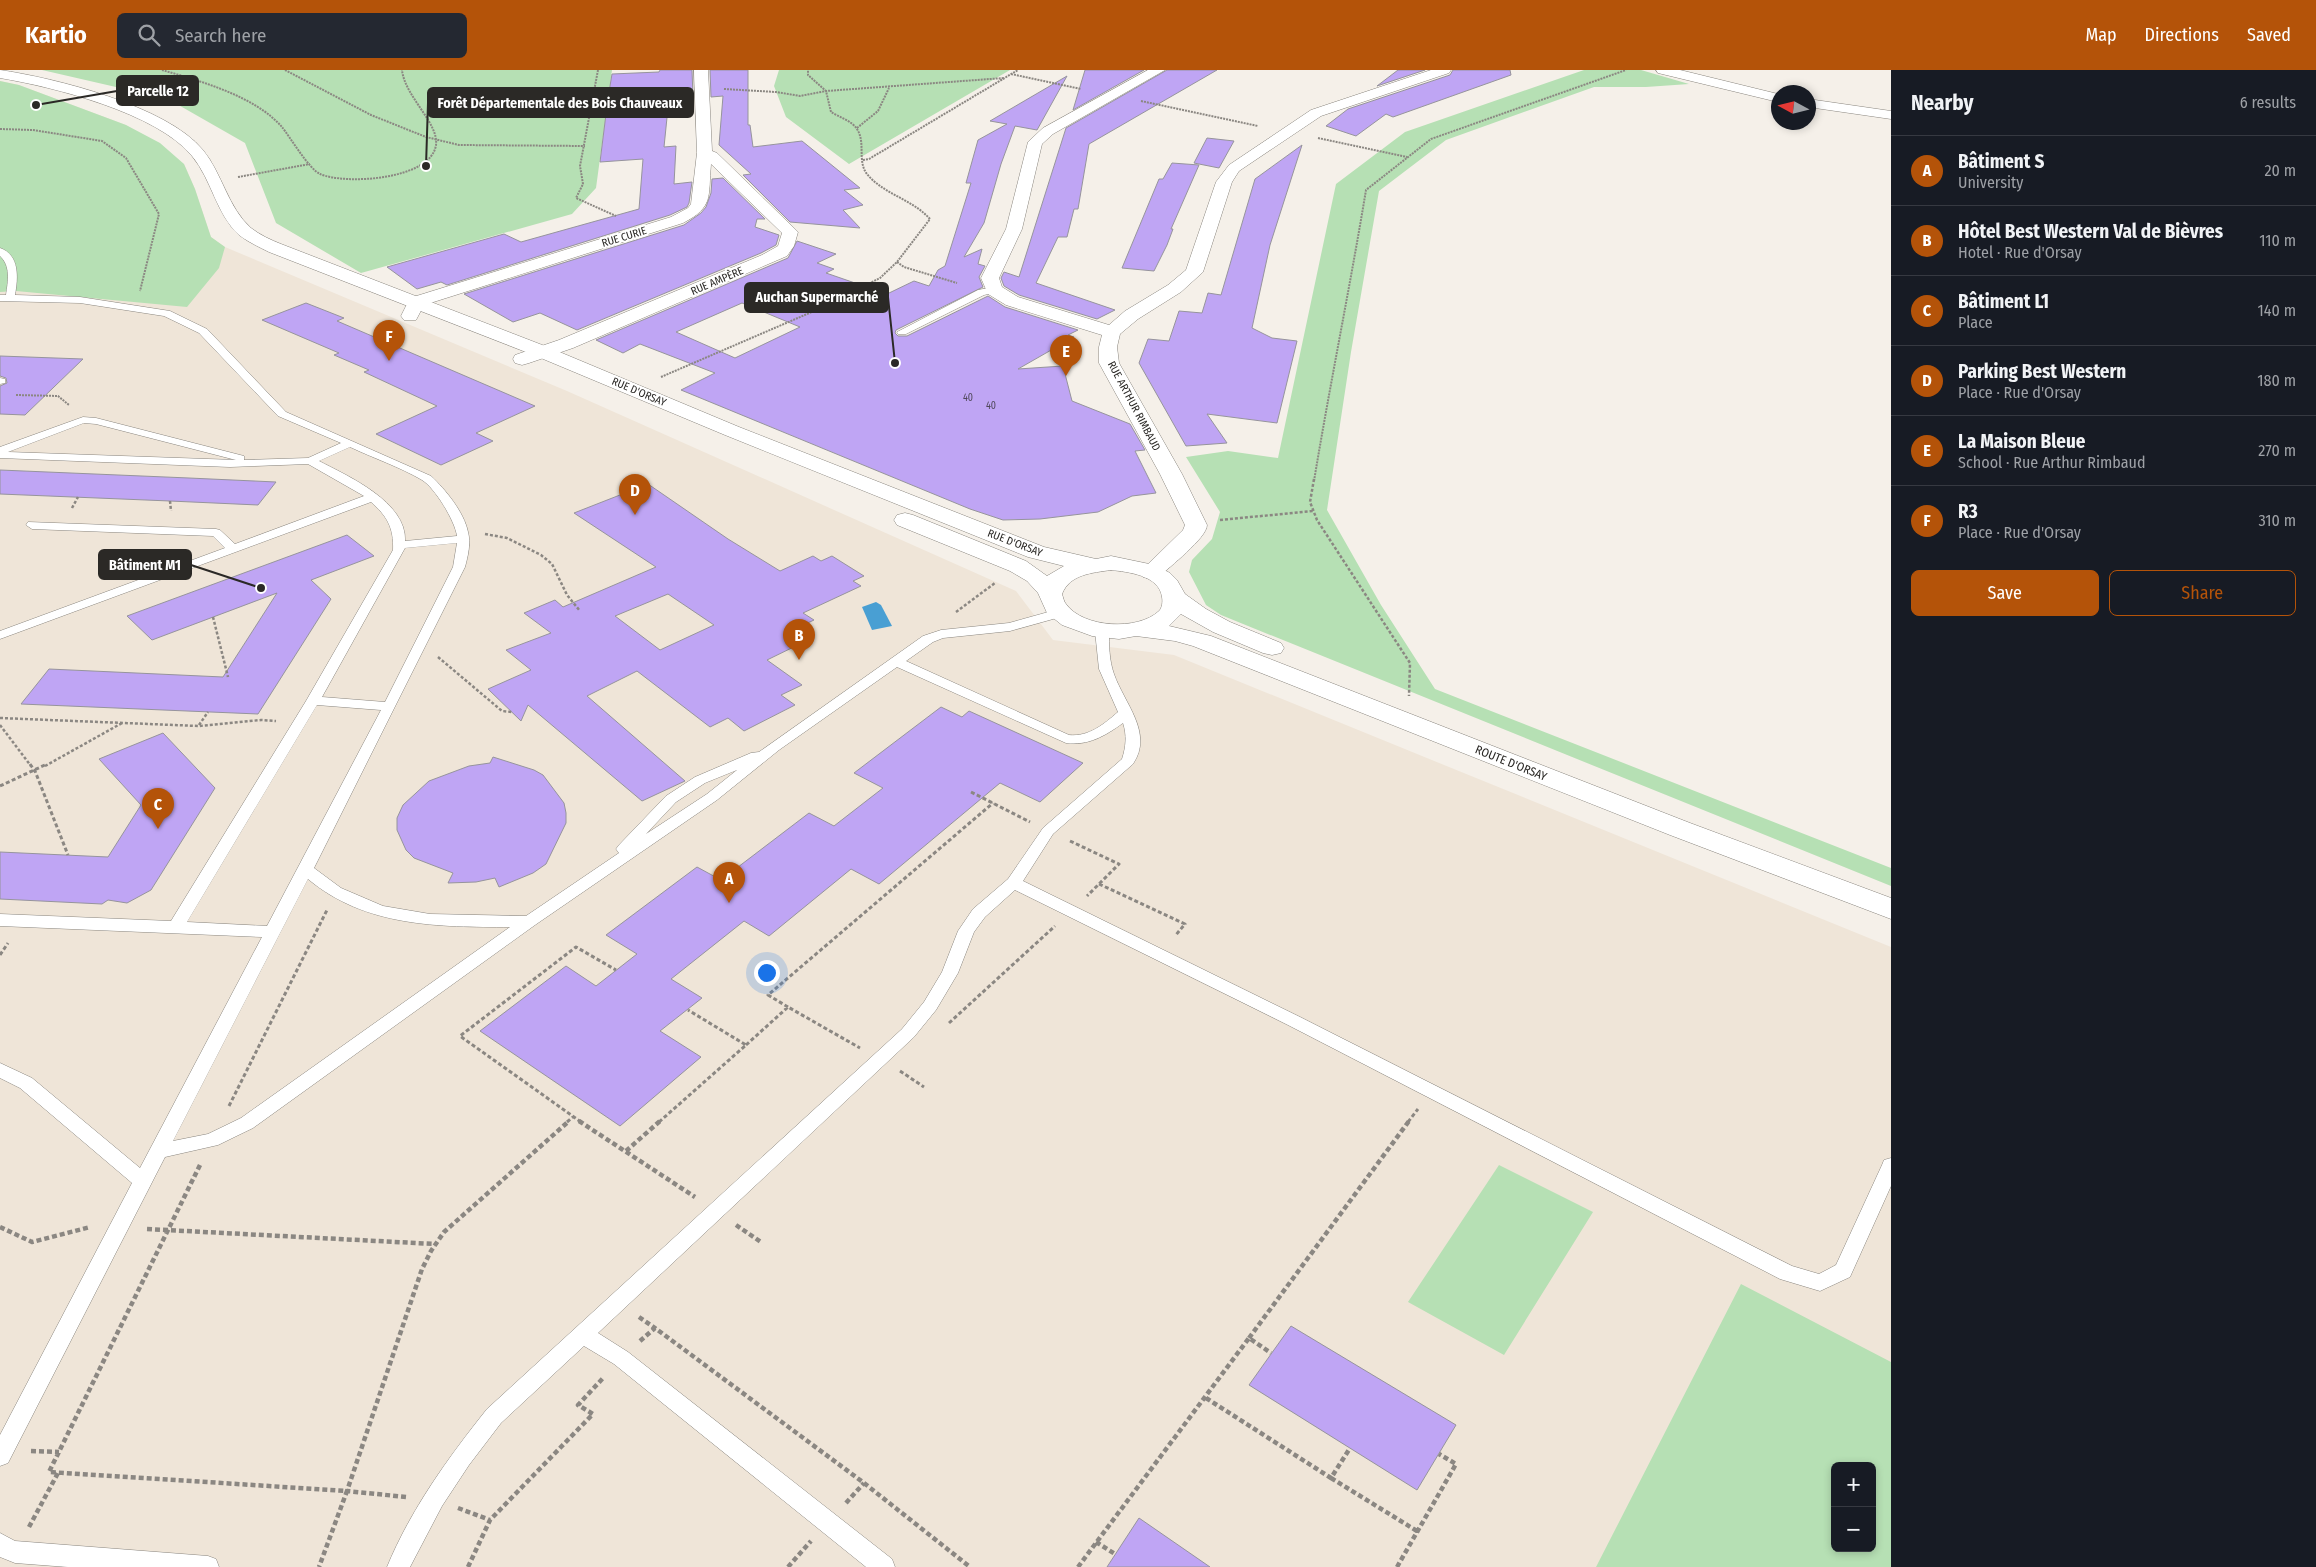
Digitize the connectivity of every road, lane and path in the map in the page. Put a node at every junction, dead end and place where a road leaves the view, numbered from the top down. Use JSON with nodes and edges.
{"nodes":[{"id":1,"x":162,"y":70,"type":"edge"},
{"id":2,"x":285,"y":70,"type":"edge"},
{"id":3,"x":402,"y":70,"type":"edge"},
{"id":4,"x":598,"y":70,"type":"edge"},
{"id":5,"x":701,"y":70,"type":"edge"},
{"id":6,"x":808,"y":70,"type":"edge"},
{"id":7,"x":1018,"y":70,"type":"edge"},
{"id":8,"x":1158,"y":70,"type":"edge"},
{"id":9,"x":1444,"y":70,"type":"edge"},
{"id":10,"x":1626,"y":70,"type":"edge"},
{"id":11,"x":1663,"y":70,"type":"edge"},
{"id":12,"x":0,"y":74,"type":"edge"},
{"id":13,"x":1011,"y":74,"type":"junction"},
{"id":14,"x":1004,"y":78,"type":"junction"},
{"id":15,"x":701,"y":88,"type":"junction"},
{"id":16,"x":889,"y":88,"type":"junction"},
{"id":17,"x":826,"y":91,"type":"junction"},
{"id":18,"x":1113,"y":96,"type":"junction"},
{"id":19,"x":1771,"y":96,"type":"edge"},
{"id":20,"x":1816,"y":104,"type":"edge"},
{"id":21,"x":1891,"y":115,"type":"edge"},
{"id":22,"x":858,"y":128,"type":"junction"},
{"id":23,"x":0,"y":129,"type":"edge"},
{"id":24,"x":437,"y":139,"type":"junction"},
{"id":25,"x":585,"y":146,"type":"junction"},
{"id":26,"x":705,"y":153,"type":"junction"},
{"id":27,"x":863,"y":160,"type":"junction"},
{"id":28,"x":311,"y":164,"type":"junction"},
{"id":29,"x":216,"y":182,"type":"junction"},
{"id":30,"x":646,"y":230,"type":"junction"},
{"id":31,"x":0,"y":251,"type":"edge"},
{"id":32,"x":897,"y":262,"type":"junction"},
{"id":33,"x":993,"y":287,"type":"junction"},
{"id":34,"x":5,"y":298,"type":"edge"},
{"id":35,"x":136,"y":309,"type":"junction"},
{"id":36,"x":413,"y":309,"type":"junction"},
{"id":37,"x":902,"y":332,"type":"dead end"},
{"id":38,"x":1112,"y":332,"type":"junction"},
{"id":39,"x":543,"y":352,"type":"junction"},
{"id":40,"x":522,"y":359,"type":"junction"},
{"id":41,"x":634,"y":390,"type":"junction"},
{"id":42,"x":8,"y":395,"type":"dead end"},
{"id":43,"x":83,"y":420,"type":"junction"},
{"id":44,"x":350,"y":443,"type":"junction"},
{"id":45,"x":0,"y":451,"type":"edge"},
{"id":46,"x":0,"y":455,"type":"edge"},
{"id":47,"x":310,"y":461,"type":"junction"},
{"id":48,"x":263,"y":464,"type":"junction"},
{"id":49,"x":373,"y":497,"type":"junction"},
{"id":50,"x":1313,"y":511,"type":"junction"},
{"id":51,"x":1194,"y":521,"type":"junction"},
{"id":52,"x":32,"y":525,"type":"dead end"},
{"id":53,"x":462,"y":534,"type":"junction"},
{"id":54,"x":400,"y":545,"type":"junction"},
{"id":55,"x":234,"y":549,"type":"junction"},
{"id":56,"x":1090,"y":564,"type":"junction"},
{"id":57,"x":1018,"y":566,"type":"junction"},
{"id":58,"x":1151,"y":572,"type":"junction"},
{"id":59,"x":1176,"y":598,"type":"junction"},
{"id":60,"x":1054,"y":603,"type":"junction"},
{"id":61,"x":580,"y":611,"type":"dead end"},
{"id":62,"x":213,"y":617,"type":"dead end"},
{"id":63,"x":1140,"y":630,"type":"junction"},
{"id":64,"x":1102,"y":631,"type":"junction"},
{"id":65,"x":941,"y":634,"type":"junction"},
{"id":66,"x":0,"y":635,"type":"edge"},
{"id":67,"x":415,"y":656,"type":"junction"},
{"id":68,"x":894,"y":661,"type":"junction"},
{"id":69,"x":228,"y":677,"type":"dead end"},
{"id":70,"x":313,"y":701,"type":"junction"},
{"id":71,"x":1408,"y":703,"type":"junction"},
{"id":72,"x":390,"y":706,"type":"junction"},
{"id":73,"x":208,"y":712,"type":"dead end"},
{"id":74,"x":512,"y":712,"type":"dead end"},
{"id":75,"x":1127,"y":712,"type":"junction"},
{"id":76,"x":0,"y":718,"type":"edge"},
{"id":77,"x":301,"y":722,"type":"junction"},
{"id":78,"x":122,"y":723,"type":"junction"},
{"id":79,"x":0,"y":724,"type":"edge"},
{"id":80,"x":198,"y":726,"type":"junction"},
{"id":81,"x":774,"y":747,"type":"junction"},
{"id":82,"x":34,"y":770,"type":"junction"},
{"id":83,"x":0,"y":786,"type":"edge"},
{"id":84,"x":993,"y":803,"type":"dead end"},
{"id":85,"x":68,"y":856,"type":"dead end"},
{"id":86,"x":609,"y":865,"type":"junction"},
{"id":87,"x":305,"y":869,"type":"junction"},
{"id":88,"x":1014,"y":883,"type":"junction"},
{"id":89,"x":336,"y":892,"type":"junction"},
{"id":90,"x":1885,"y":906,"type":"edge"},
{"id":91,"x":0,"y":920,"type":"edge"},
{"id":92,"x":529,"y":921,"type":"junction"},
{"id":93,"x":1058,"y":924,"type":"dead end"},
{"id":94,"x":176,"y":927,"type":"junction"},
{"id":95,"x":272,"y":932,"type":"junction"},
{"id":96,"x":616,"y":970,"type":"dead end"},
{"id":97,"x":788,"y":1007,"type":"junction"},
{"id":98,"x":688,"y":1010,"type":"dead end"},
{"id":99,"x":941,"y":1030,"type":"dead end"},
{"id":100,"x":746,"y":1045,"type":"junction"},
{"id":101,"x":879,"y":1059,"type":"junction"},
{"id":102,"x":905,"y":1063,"type":"dead end"},
{"id":103,"x":0,"y":1070,"type":"edge"},
{"id":104,"x":924,"y":1087,"type":"dead end"},
{"id":105,"x":1409,"y":1105,"type":"dead end"},
{"id":106,"x":573,"y":1116,"type":"junction"},
{"id":107,"x":212,"y":1140,"type":"junction"},
{"id":108,"x":160,"y":1151,"type":"junction"},
{"id":109,"x":626,"y":1151,"type":"junction"},
{"id":110,"x":1891,"y":1165,"type":"edge"},
{"id":111,"x":143,"y":1181,"type":"junction"},
{"id":112,"x":717,"y":1211,"type":"junction"},
{"id":113,"x":741,"y":1217,"type":"dead end"},
{"id":114,"x":91,"y":1226,"type":"junction"},
{"id":115,"x":0,"y":1227,"type":"edge"},
{"id":116,"x":118,"y":1228,"type":"junction"},
{"id":117,"x":168,"y":1230,"type":"junction"},
{"id":118,"x":86,"y":1235,"type":"dead end"},
{"id":119,"x":761,"y":1242,"type":"dead end"},
{"id":120,"x":435,"y":1244,"type":"junction"},
{"id":121,"x":645,"y":1310,"type":"dead end"},
{"id":122,"x":655,"y":1328,"type":"dead end"},
{"id":123,"x":583,"y":1334,"type":"junction"},
{"id":124,"x":1249,"y":1338,"type":"junction"},
{"id":125,"x":1271,"y":1353,"type":"dead end"},
{"id":126,"x":1206,"y":1398,"type":"junction"},
{"id":127,"x":1350,"y":1448,"type":"dead end"},
{"id":128,"x":1439,"y":1454,"type":"dead end"},
{"id":129,"x":0,"y":1456,"type":"edge"},
{"id":130,"x":58,"y":1473,"type":"junction"},
{"id":131,"x":1331,"y":1478,"type":"junction"},
{"id":132,"x":348,"y":1491,"type":"junction"},
{"id":133,"x":1417,"y":1531,"type":"junction"},
{"id":134,"x":1096,"y":1542,"type":"junction"},
{"id":135,"x":8,"y":1548,"type":"edge"},
{"id":136,"x":1115,"y":1554,"type":"dead end"},
{"id":137,"x":208,"y":1567,"type":"edge"},
{"id":138,"x":319,"y":1567,"type":"edge"},
{"id":139,"x":398,"y":1567,"type":"edge"},
{"id":140,"x":884,"y":1567,"type":"edge"},
{"id":141,"x":1078,"y":1567,"type":"edge"},
{"id":142,"x":1397,"y":1567,"type":"edge"}],
"edges":[{"from":1,"to":28,"type":"path"},
{"from":2,"to":24,"type":"path"},
{"from":3,"to":24,"type":"path"},
{"from":4,"to":25,"type":"path"},
{"from":5,"to":15,"type":"street","name":"RUE CURIE"},
{"from":6,"to":17,"type":"path"},
{"from":7,"to":13,"type":"path"},
{"from":8,"to":18,"type":"street"},
{"from":9,"to":38,"type":"street"},
{"from":10,"to":50,"type":"path"},
{"from":11,"to":19,"type":"street"},
{"from":12,"to":29,"type":"street","name":"RUE D'ORSAY"},
{"from":13,"to":14,"type":"path"},
{"from":13,"to":18,"type":"path"},
{"from":14,"to":16,"type":"path"},
{"from":14,"to":27,"type":"path"},
{"from":15,"to":17,"type":"path"},
{"from":15,"to":26,"type":"street","name":"RUE CURIE"},
{"from":16,"to":17,"type":"path"},
{"from":16,"to":22,"type":"path"},
{"from":17,"to":22,"type":"path"},
{"from":18,"to":33,"type":"street"},
{"from":20,"to":21,"type":"street"},
{"from":22,"to":27,"type":"path"},
{"from":23,"to":35,"type":"path"},
{"from":24,"to":25,"type":"path"},
{"from":24,"to":28,"type":"path"},
{"from":25,"to":30,"type":"path"},
{"from":26,"to":30,"type":"street","name":"RUE CURIE"},
{"from":26,"to":39,"type":"street","name":"RUE AMPÈRE"},
{"from":27,"to":32,"type":"path"},
{"from":28,"to":29,"type":"path"},
{"from":29,"to":36,"type":"street","name":"RUE D'ORSAY"},
{"from":30,"to":36,"type":"street","name":"RUE CURIE"},
{"from":31,"to":34,"type":"lane"},
{"from":32,"to":33,"type":"path"},
{"from":32,"to":41,"type":"path"},
{"from":33,"to":37,"type":"lane"},
{"from":33,"to":38,"type":"street"},
{"from":34,"to":35,"type":"lane"},
{"from":35,"to":44,"type":"lane"},
{"from":36,"to":39,"type":"street","name":"RUE D'ORSAY"},
{"from":36,"to":40,"type":"street","name":"RUE D'ORSAY"},
{"from":38,"to":51,"type":"street","name":"RUE ARTHUR RIMBAUD"},
{"from":39,"to":40,"type":"street","name":"RUE AMPÈRE"},
{"from":39,"to":41,"type":"street","name":"RUE D'ORSAY"},
{"from":40,"to":57,"type":"street","name":"RUE D'ORSAY"},
{"from":41,"to":56,"type":"street","name":"RUE D'ORSAY"},
{"from":42,"to":43,"type":"path"},
{"from":43,"to":45,"type":"lane"},
{"from":43,"to":48,"type":"lane"},
{"from":44,"to":47,"type":"lane"},
{"from":44,"to":53,"type":"lane"},
{"from":46,"to":48,"type":"lane"},
{"from":47,"to":48,"type":"lane"},
{"from":47,"to":49,"type":"lane"},
{"from":49,"to":54,"type":"lane"},
{"from":49,"to":55,"type":"lane"},
{"from":50,"to":51,"type":"path"},
{"from":50,"to":71,"type":"path"},
{"from":51,"to":58,"type":"street"},
{"from":52,"to":55,"type":"lane"},
{"from":53,"to":54,"type":"lane"},
{"from":53,"to":61,"type":"path"},
{"from":53,"to":67,"type":"lane"},
{"from":54,"to":70,"type":"lane"},
{"from":55,"to":66,"type":"lane"},
{"from":56,"to":58,"type":"street"},
{"from":56,"to":60,"type":"street"},
{"from":57,"to":60,"type":"street","name":"RUE D'ORSAY"},
{"from":57,"to":65,"type":"path"},
{"from":58,"to":59,"type":"street"},
{"from":59,"to":63,"type":"street"},
{"from":59,"to":71,"type":"street","name":"ROUTE D'ORSAY"},
{"from":60,"to":64,"type":"street"},
{"from":60,"to":65,"type":"lane"},
{"from":62,"to":69,"type":"path"},
{"from":63,"to":64,"type":"street"},
{"from":63,"to":90,"type":"street","name":"ROUTE D'ORSAY"},
{"from":64,"to":75,"type":"lane"},
{"from":65,"to":68,"type":"lane"},
{"from":67,"to":72,"type":"lane"},
{"from":67,"to":74,"type":"path"},
{"from":68,"to":75,"type":"lane"},
{"from":68,"to":81,"type":"lane"},
{"from":70,"to":72,"type":"lane"},
{"from":70,"to":77,"type":"lane"},
{"from":71,"to":90,"type":"street","name":"ROUTE D'ORSAY"},
{"from":72,"to":87,"type":"lane"},
{"from":73,"to":80,"type":"path"},
{"from":75,"to":88,"type":"lane"},
{"from":76,"to":78,"type":"path"},
{"from":77,"to":80,"type":"path"},
{"from":77,"to":94,"type":"lane"},
{"from":78,"to":80,"type":"path"},
{"from":78,"to":82,"type":"path"},
{"from":79,"to":82,"type":"path"},
{"from":81,"to":86,"type":"lane"},
{"from":81,"to":86,"type":"lane"},
{"from":82,"to":83,"type":"path"},
{"from":82,"to":85,"type":"path"},
{"from":84,"to":97,"type":"path"},
{"from":86,"to":92,"type":"lane"},
{"from":87,"to":89,"type":"lane"},
{"from":87,"to":95,"type":"lane"},
{"from":88,"to":101,"type":"lane"},
{"from":88,"to":110,"type":"lane"},
{"from":89,"to":92,"type":"lane"},
{"from":89,"to":107,"type":"path"},
{"from":91,"to":94,"type":"lane"},
{"from":92,"to":107,"type":"lane"},
{"from":93,"to":99,"type":"path"},
{"from":94,"to":95,"type":"lane"},
{"from":95,"to":108,"type":"lane"},
{"from":96,"to":106,"type":"path"},
{"from":97,"to":100,"type":"path"},
{"from":97,"to":101,"type":"path"},
{"from":98,"to":100,"type":"path"},
{"from":100,"to":109,"type":"path"},
{"from":101,"to":112,"type":"lane"},
{"from":102,"to":104,"type":"path"},
{"from":103,"to":111,"type":"lane"},
{"from":105,"to":124,"type":"path"},
{"from":106,"to":109,"type":"path"},
{"from":106,"to":120,"type":"path"},
{"from":107,"to":108,"type":"lane"},
{"from":107,"to":117,"type":"path"},
{"from":108,"to":111,"type":"lane"},
{"from":109,"to":112,"type":"path"},
{"from":111,"to":116,"type":"lane"},
{"from":112,"to":123,"type":"lane"},
{"from":113,"to":119,"type":"path"},
{"from":114,"to":115,"type":"path"},
{"from":114,"to":116,"type":"path"},
{"from":114,"to":118,"type":"path"},
{"from":116,"to":117,"type":"path"},
{"from":116,"to":129,"type":"lane"},
{"from":117,"to":120,"type":"path"},
{"from":117,"to":130,"type":"path"},
{"from":120,"to":132,"type":"path"},
{"from":121,"to":122,"type":"path"},
{"from":123,"to":139,"type":"lane"},
{"from":123,"to":140,"type":"lane"},
{"from":124,"to":125,"type":"path"},
{"from":124,"to":126,"type":"path"},
{"from":126,"to":131,"type":"path"},
{"from":126,"to":134,"type":"path"},
{"from":127,"to":131,"type":"path"},
{"from":128,"to":133,"type":"path"},
{"from":130,"to":132,"type":"path"},
{"from":130,"to":135,"type":"path"},
{"from":131,"to":133,"type":"path"},
{"from":132,"to":138,"type":"path"},
{"from":133,"to":142,"type":"path"},
{"from":134,"to":136,"type":"path"},
{"from":134,"to":141,"type":"path"},
{"from":135,"to":137,"type":"lane"}]}
